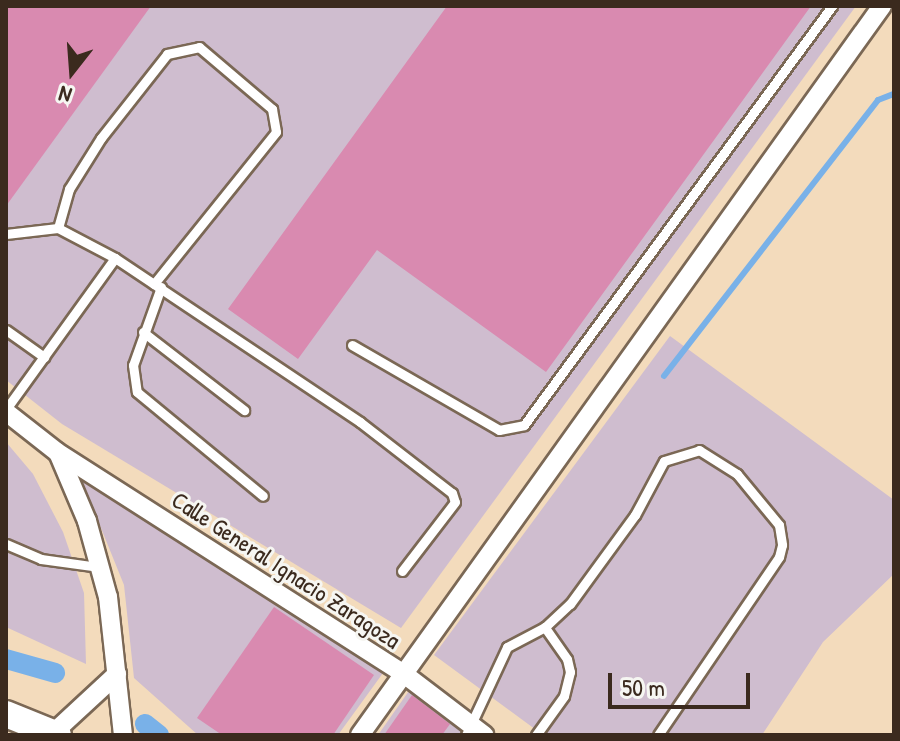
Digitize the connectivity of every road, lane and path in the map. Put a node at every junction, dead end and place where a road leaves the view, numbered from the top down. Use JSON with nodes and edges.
{"nodes":[{"id":1,"x":832,"y":6,"type":"edge"},
{"id":2,"x":882,"y":6,"type":"edge"},
{"id":3,"x":58,"y":228,"type":"junction"},
{"id":4,"x":6,"y":234,"type":"edge"},
{"id":5,"x":115,"y":258,"type":"junction"},
{"id":6,"x":158,"y":286,"type":"junction"},
{"id":7,"x":6,"y":330,"type":"edge"},
{"id":8,"x":143,"y":332,"type":"junction"},
{"id":9,"x":352,"y":345,"type":"dead end"},
{"id":10,"x":44,"y":357,"type":"junction"},
{"id":11,"x":6,"y":410,"type":"edge"},
{"id":12,"x":244,"y":410,"type":"dead end"},
{"id":13,"x":57,"y":452,"type":"junction"},
{"id":14,"x":263,"y":496,"type":"dead end"},
{"id":15,"x":6,"y":544,"type":"edge"},
{"id":16,"x":100,"y":567,"type":"junction"},
{"id":17,"x":402,"y":571,"type":"dead end"},
{"id":18,"x":545,"y":627,"type":"junction"},
{"id":19,"x":117,"y":674,"type":"junction"},
{"id":20,"x":404,"y":674,"type":"junction"},
{"id":21,"x":6,"y":714,"type":"edge"},
{"id":22,"x":475,"y":732,"type":"edge"},
{"id":23,"x":54,"y":734,"type":"edge"},
{"id":24,"x":123,"y":735,"type":"edge"},
{"id":25,"x":360,"y":735,"type":"edge"},
{"id":26,"x":536,"y":735,"type":"edge"},
{"id":27,"x":658,"y":735,"type":"edge"}],
"edges":[{"from":1,"to":9,"type":"lane"},
{"from":2,"to":20,"type":"street"},
{"from":3,"to":4,"type":"lane"},
{"from":3,"to":5,"type":"lane"},
{"from":3,"to":6,"type":"lane"},
{"from":5,"to":6,"type":"lane"},
{"from":5,"to":10,"type":"lane"},
{"from":6,"to":8,"type":"lane"},
{"from":6,"to":17,"type":"lane"},
{"from":7,"to":10,"type":"lane"},
{"from":8,"to":12,"type":"lane"},
{"from":8,"to":14,"type":"lane"},
{"from":10,"to":11,"type":"lane"},
{"from":11,"to":13,"type":"street","name":"Calle General Ignacio Zaragoza"},
{"from":13,"to":16,"type":"street"},
{"from":13,"to":20,"type":"street","name":"Calle General Ignacio Zaragoza"},
{"from":15,"to":16,"type":"lane"},
{"from":16,"to":19,"type":"street"},
{"from":18,"to":22,"type":"lane"},
{"from":18,"to":26,"type":"lane"},
{"from":18,"to":27,"type":"lane"},
{"from":19,"to":23,"type":"street"},
{"from":19,"to":24,"type":"street"},
{"from":20,"to":22,"type":"street","name":"Calle General Ignacio Zaragoza"},
{"from":20,"to":25,"type":"street"},
{"from":21,"to":23,"type":"main road"}]}
